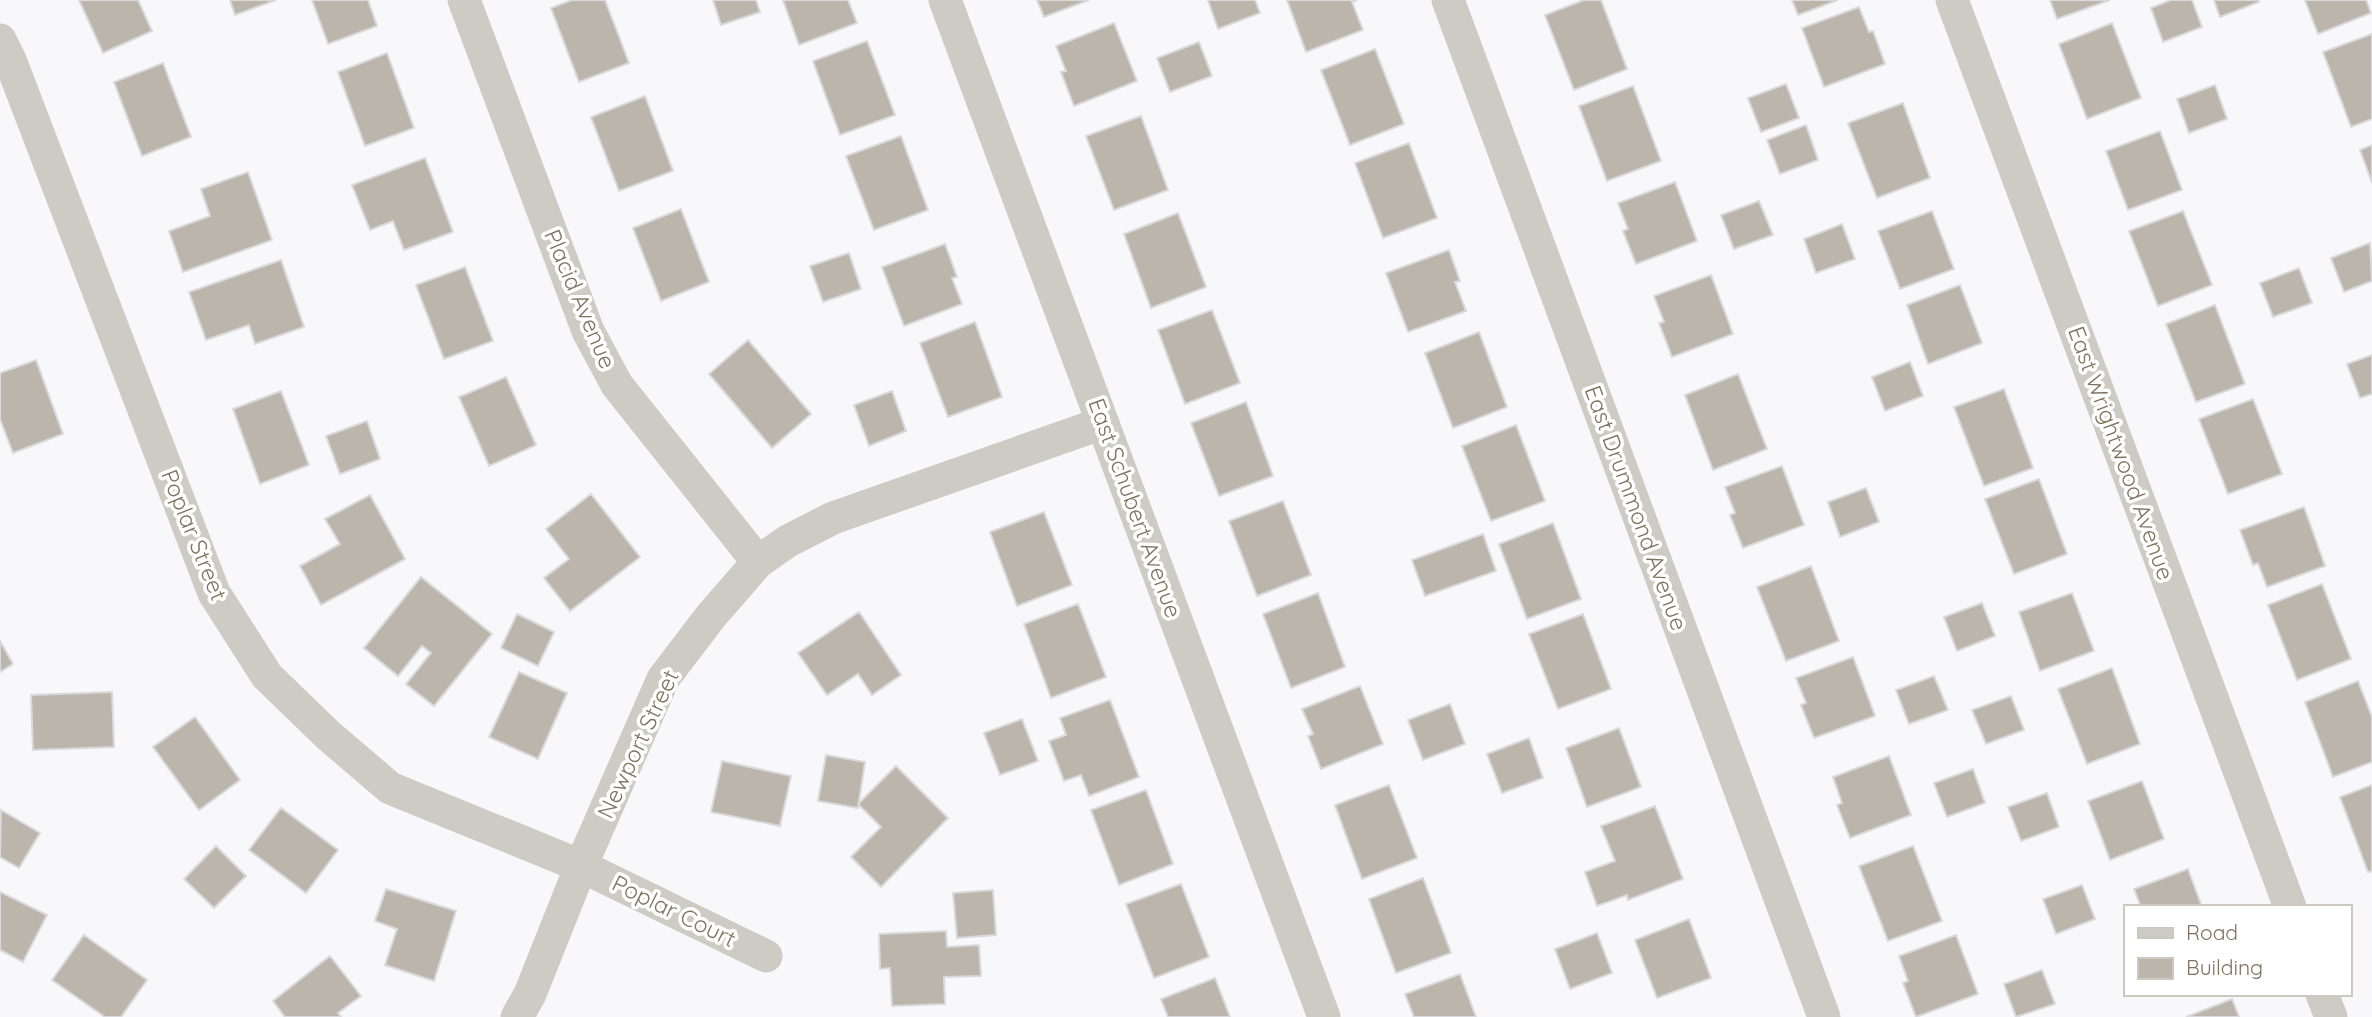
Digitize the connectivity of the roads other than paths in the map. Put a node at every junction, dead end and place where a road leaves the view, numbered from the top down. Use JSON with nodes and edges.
{"nodes":[{"id":1,"x":464,"y":0,"type":"edge"},
{"id":2,"x":945,"y":0,"type":"edge"},
{"id":3,"x":1448,"y":0,"type":"edge"},
{"id":4,"x":1952,"y":0,"type":"edge"},
{"id":5,"x":0,"y":40,"type":"edge"},
{"id":6,"x":1104,"y":423,"type":"junction"},
{"id":7,"x":758,"y":562,"type":"junction"},
{"id":8,"x":581,"y":866,"type":"junction"},
{"id":9,"x":2289,"y":905,"type":"edge"},
{"id":10,"x":766,"y":956,"type":"dead end"},
{"id":11,"x":2323,"y":996,"type":"edge"},
{"id":12,"x":517,"y":1017,"type":"edge"},
{"id":13,"x":1324,"y":1017,"type":"edge"},
{"id":14,"x":1824,"y":1017,"type":"edge"},
{"id":15,"x":2330,"y":1017,"type":"edge"}],
"edges":[{"from":1,"to":7,"type":"street","name":"Placid Avenue"},
{"from":2,"to":6,"type":"street","name":"East Schubert Avenue"},
{"from":3,"to":14,"type":"street","name":"East Drummond Avenue"},
{"from":4,"to":9,"type":"street","name":"East Wrightwood Avenue"},
{"from":5,"to":8,"type":"street","name":"Poplar Street"},
{"from":6,"to":7,"type":"street","name":"Newport Street"},
{"from":6,"to":13,"type":"street","name":"East Schubert Avenue"},
{"from":7,"to":8,"type":"street","name":"Newport Street"},
{"from":8,"to":10,"type":"street","name":"Poplar Court"},
{"from":8,"to":12,"type":"street","name":"Newport Street"},
{"from":11,"to":15,"type":"street"}]}
